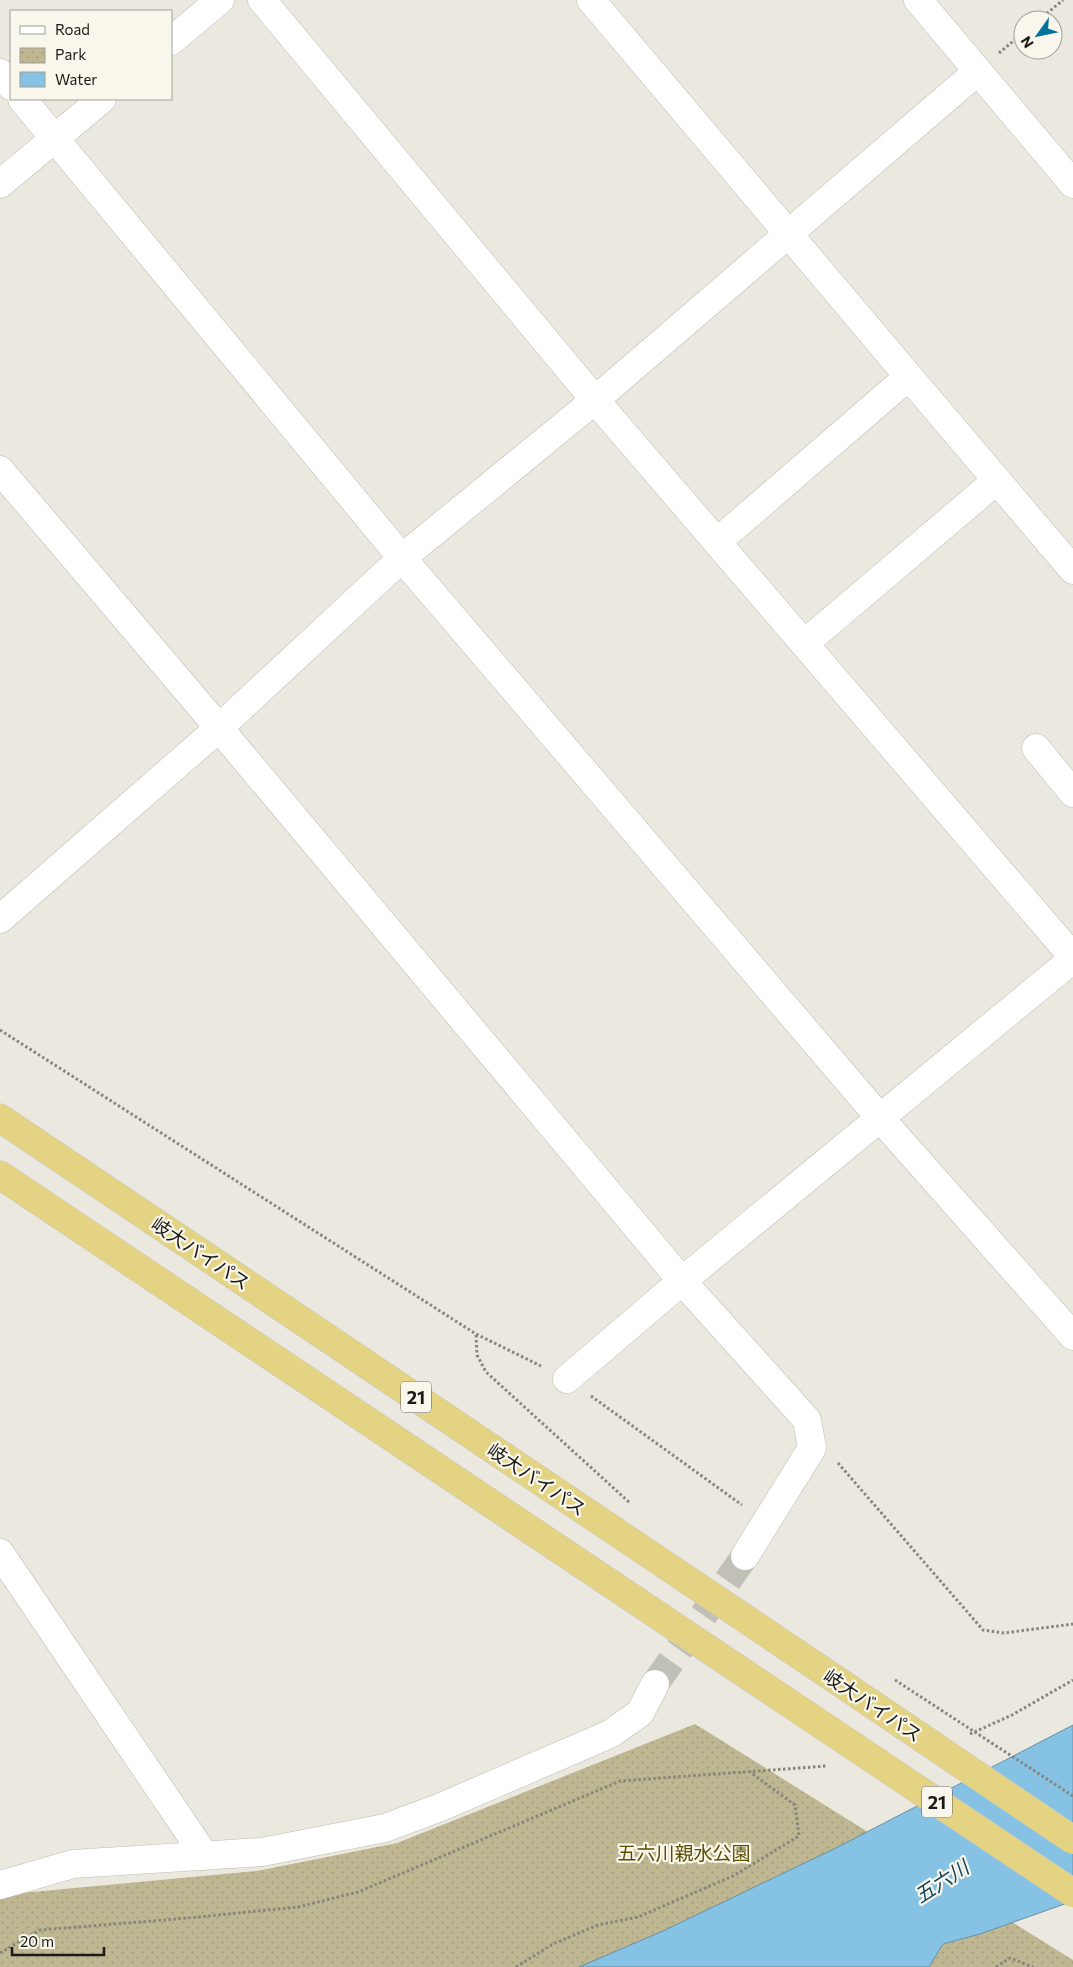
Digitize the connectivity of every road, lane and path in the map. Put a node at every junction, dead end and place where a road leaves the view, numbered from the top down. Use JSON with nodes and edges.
{"nodes":[{"id":1,"x":220,"y":0,"type":"edge"},
{"id":2,"x":262,"y":0,"type":"edge"},
{"id":3,"x":591,"y":0,"type":"edge"},
{"id":4,"x":918,"y":0,"type":"edge"},
{"id":5,"x":1063,"y":0,"type":"edge"},
{"id":6,"x":1051,"y":10,"type":"edge"},
{"id":7,"x":172,"y":40,"type":"edge"},
{"id":8,"x":978,"y":71,"type":"junction"},
{"id":9,"x":0,"y":73,"type":"edge"},
{"id":10,"x":10,"y":85,"type":"edge"},
{"id":11,"x":23,"y":100,"type":"edge"},
{"id":12,"x":101,"y":100,"type":"edge"},
{"id":13,"x":54,"y":139,"type":"junction"},
{"id":14,"x":0,"y":184,"type":"edge"},
{"id":15,"x":1073,"y":184,"type":"edge"},
{"id":16,"x":790,"y":234,"type":"junction"},
{"id":17,"x":908,"y":377,"type":"junction"},
{"id":18,"x":595,"y":400,"type":"junction"},
{"id":19,"x":0,"y":470,"type":"edge"},
{"id":20,"x":996,"y":480,"type":"junction"},
{"id":21,"x":717,"y":542,"type":"junction"},
{"id":22,"x":402,"y":558,"type":"junction"},
{"id":23,"x":1073,"y":570,"type":"edge"},
{"id":24,"x":805,"y":643,"type":"junction"},
{"id":25,"x":219,"y":728,"type":"junction"},
{"id":26,"x":1036,"y":748,"type":"dead end"},
{"id":27,"x":1073,"y":793,"type":"edge"},
{"id":28,"x":0,"y":919,"type":"edge"},
{"id":29,"x":1073,"y":958,"type":"edge"},
{"id":30,"x":0,"y":1030,"type":"edge"},
{"id":31,"x":0,"y":1118,"type":"edge"},
{"id":32,"x":880,"y":1118,"type":"junction"},
{"id":33,"x":0,"y":1176,"type":"edge"},
{"id":34,"x":682,"y":1282,"type":"junction"},
{"id":35,"x":476,"y":1334,"type":"junction"},
{"id":36,"x":1073,"y":1336,"type":"edge"},
{"id":37,"x":567,"y":1379,"type":"junction"},
{"id":38,"x":812,"y":1448,"type":"junction"},
{"id":39,"x":632,"y":1505,"type":"dead end"},
{"id":40,"x":766,"y":1523,"type":"junction"},
{"id":41,"x":0,"y":1553,"type":"edge"},
{"id":42,"x":746,"y":1556,"type":"tunnel mouth"},
{"id":43,"x":1073,"y":1624,"type":"edge"},
{"id":44,"x":888,"y":1678,"type":"dead end"},
{"id":45,"x":1073,"y":1680,"type":"edge"},
{"id":46,"x":655,"y":1684,"type":"tunnel mouth"},
{"id":47,"x":968,"y":1735,"type":"dead end"},
{"id":48,"x":828,"y":1766,"type":"dead end"},
{"id":49,"x":750,"y":1772,"type":"junction"},
{"id":50,"x":1073,"y":1796,"type":"edge"},
{"id":51,"x":1073,"y":1840,"type":"edge"},
{"id":52,"x":205,"y":1856,"type":"junction"},
{"id":53,"x":0,"y":1885,"type":"edge"},
{"id":54,"x":1073,"y":1893,"type":"edge"},
{"id":55,"x":0,"y":1953,"type":"edge"},
{"id":56,"x":516,"y":1967,"type":"edge"},
{"id":57,"x":996,"y":1967,"type":"edge"},
{"id":58,"x":1033,"y":1967,"type":"edge"}],
"edges":[{"from":1,"to":7,"type":"street"},
{"from":2,"to":18,"type":"street"},
{"from":3,"to":16,"type":"street"},
{"from":4,"to":8,"type":"street"},
{"from":5,"to":6,"type":"path"},
{"from":8,"to":15,"type":"street"},
{"from":8,"to":16,"type":"street"},
{"from":9,"to":10,"type":"street"},
{"from":11,"to":13,"type":"street"},
{"from":12,"to":13,"type":"street"},
{"from":13,"to":14,"type":"street"},
{"from":13,"to":22,"type":"street"},
{"from":16,"to":17,"type":"street"},
{"from":16,"to":18,"type":"street"},
{"from":17,"to":20,"type":"street"},
{"from":17,"to":21,"type":"street"},
{"from":18,"to":21,"type":"street"},
{"from":18,"to":22,"type":"street"},
{"from":19,"to":25,"type":"street"},
{"from":20,"to":23,"type":"street"},
{"from":20,"to":24,"type":"street"},
{"from":21,"to":24,"type":"street"},
{"from":22,"to":25,"type":"street"},
{"from":22,"to":32,"type":"street"},
{"from":24,"to":29,"type":"street"},
{"from":25,"to":28,"type":"street"},
{"from":25,"to":34,"type":"street"},
{"from":26,"to":27,"type":"street"},
{"from":29,"to":32,"type":"street"},
{"from":30,"to":35,"type":"path"},
{"from":31,"to":51,"type":"highway","name":"岐大バイパス","number":"21","bridge":true},
{"from":32,"to":34,"type":"street"},
{"from":32,"to":36,"type":"street"},
{"from":33,"to":54,"type":"highway","number":"21","bridge":true},
{"from":34,"to":37,"type":"street"},
{"from":34,"to":38,"type":"street"},
{"from":35,"to":37,"type":"path"},
{"from":35,"to":39,"type":"path"},
{"from":37,"to":40,"type":"path"},
{"from":38,"to":40,"type":"street"},
{"from":38,"to":43,"type":"path"},
{"from":40,"to":42,"type":"street"},
{"from":41,"to":52,"type":"street"},
{"from":44,"to":50,"type":"path","bridge":true},
{"from":45,"to":47,"type":"path"},
{"from":46,"to":52,"type":"street"},
{"from":48,"to":49,"type":"path"},
{"from":49,"to":55,"type":"path"},
{"from":49,"to":56,"type":"path"},
{"from":52,"to":53,"type":"street"},
{"from":57,"to":58,"type":"path"}]}
